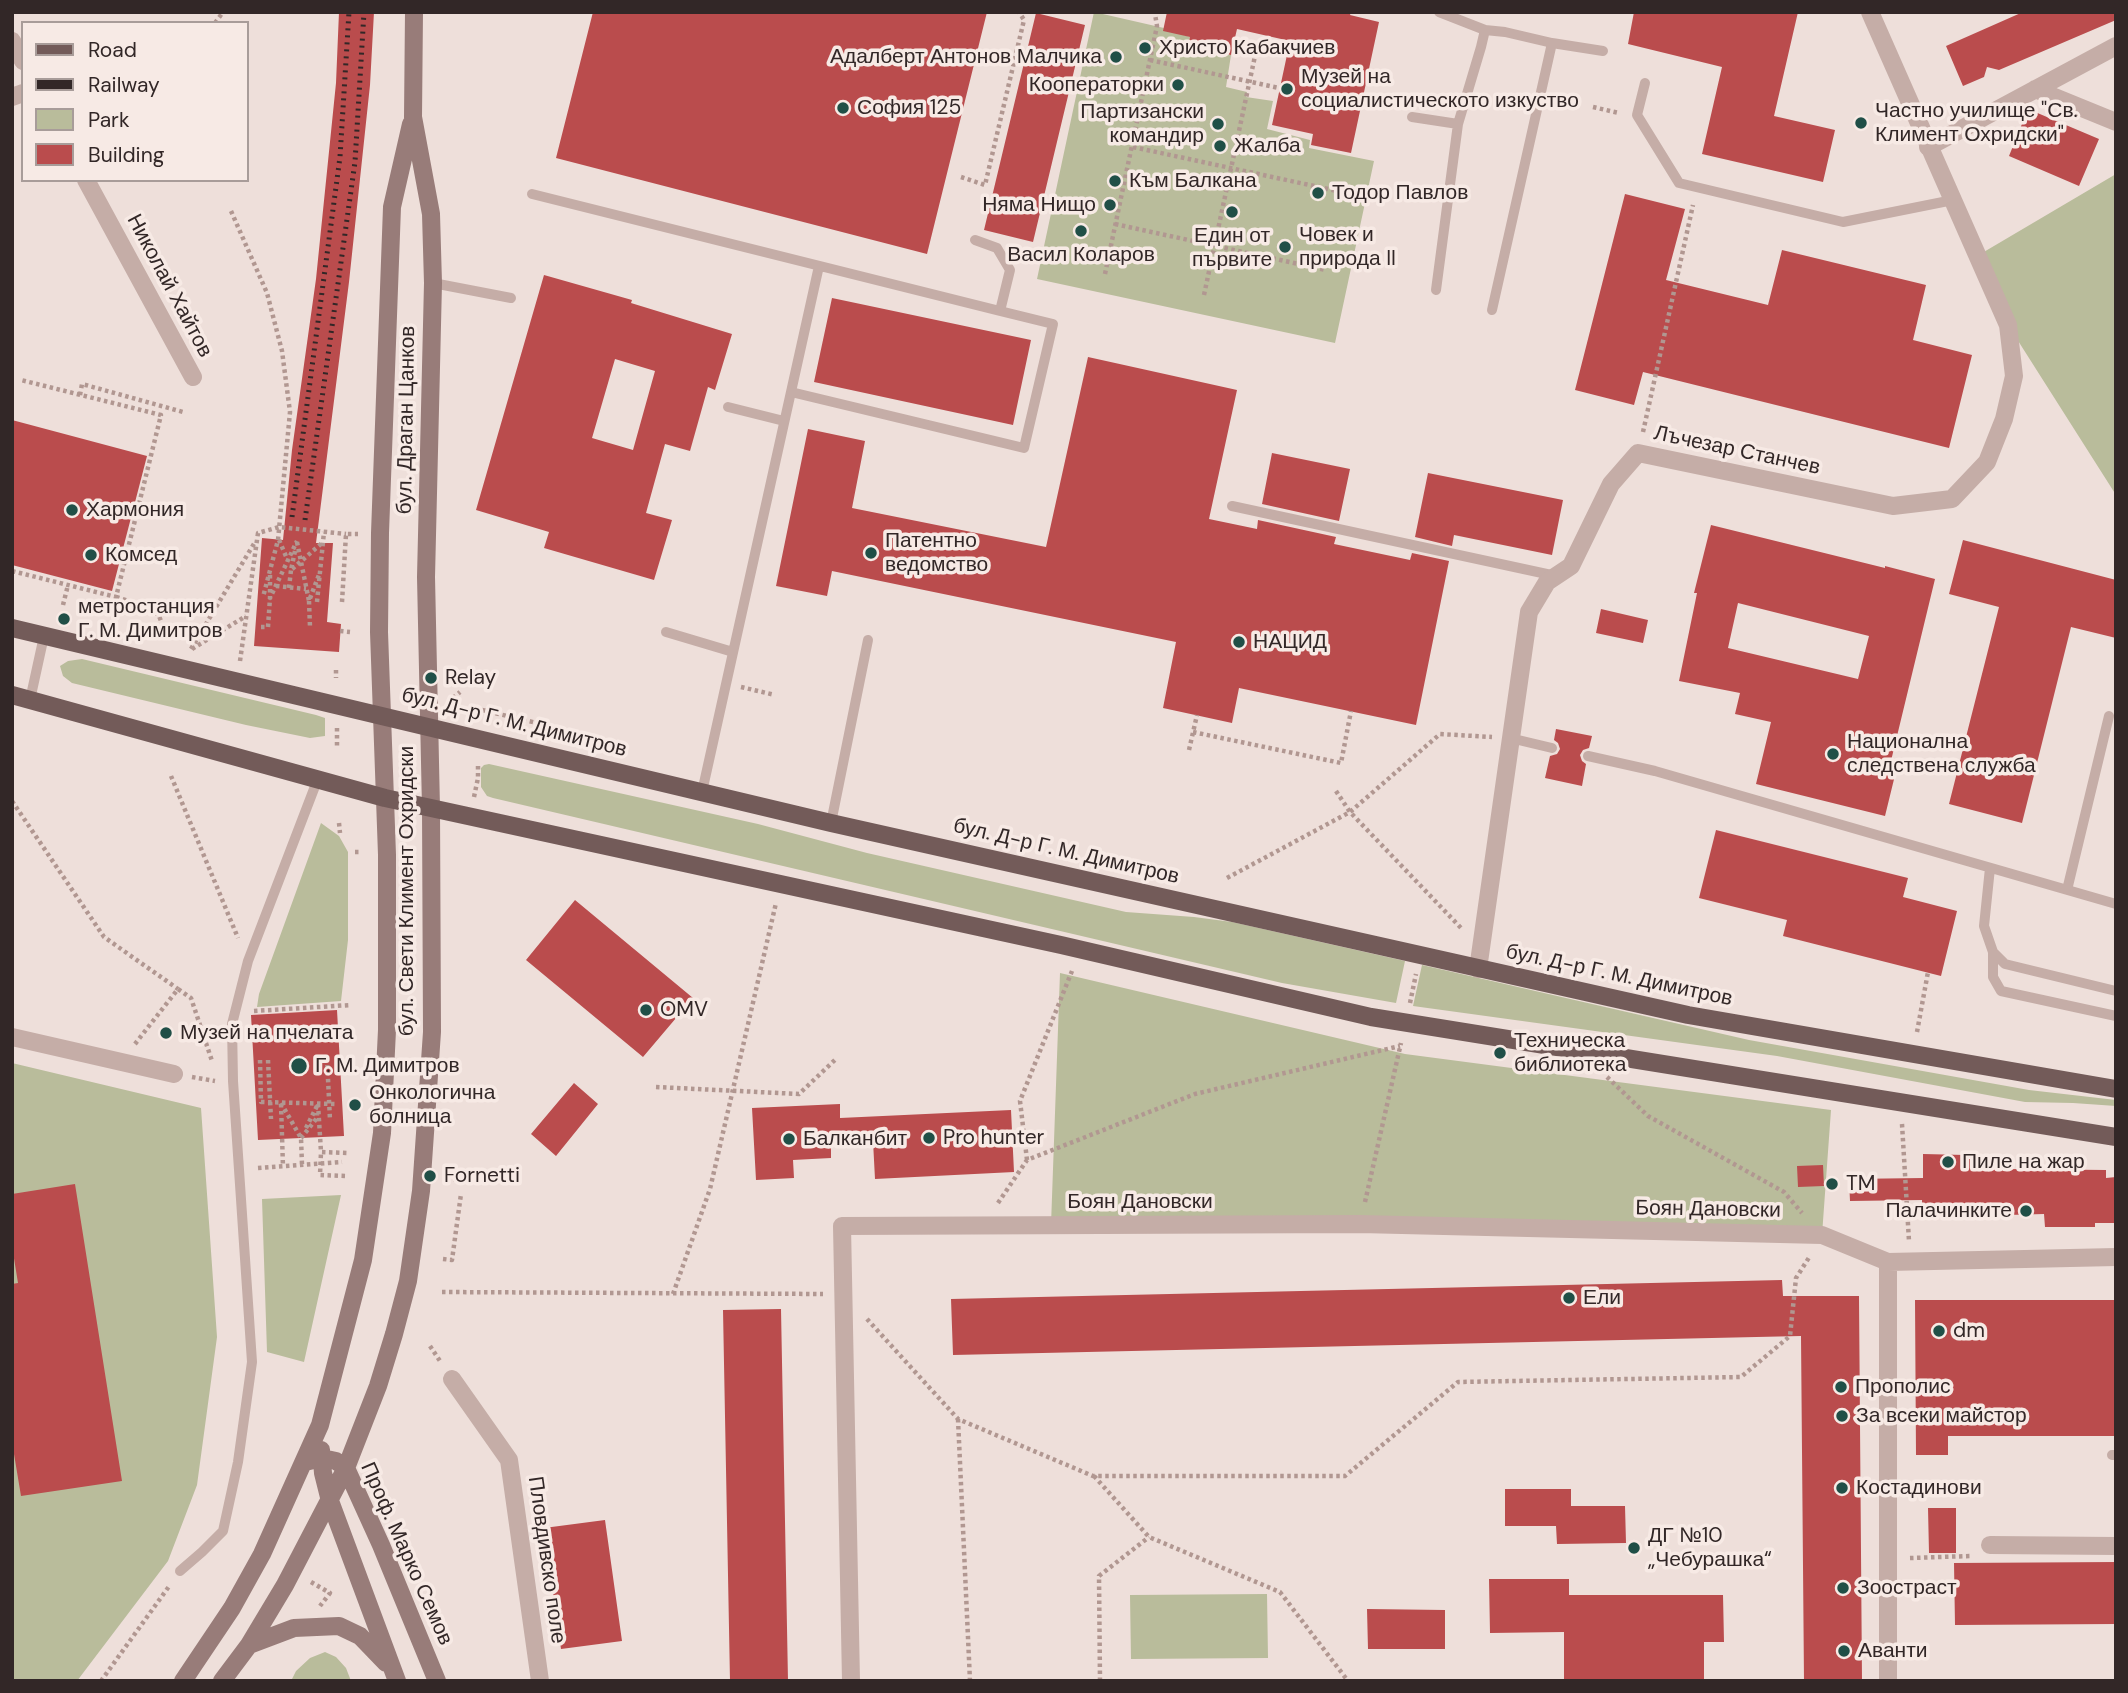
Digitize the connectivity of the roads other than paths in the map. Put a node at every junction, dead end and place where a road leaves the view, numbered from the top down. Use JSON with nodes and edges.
{"nodes":[{"id":1,"x":414,"y":12,"type":"edge"},
{"id":2,"x":1439,"y":12,"type":"edge"},
{"id":3,"x":1870,"y":12,"type":"edge"},
{"id":4,"x":1485,"y":30,"type":"junction"},
{"id":5,"x":12,"y":41,"type":"edge"},
{"id":6,"x":1552,"y":43,"type":"junction"},
{"id":7,"x":2116,"y":46,"type":"edge"},
{"id":8,"x":1603,"y":51,"type":"dead end"},
{"id":9,"x":21,"y":57,"type":"edge"},
{"id":10,"x":1645,"y":83,"type":"dead end"},
{"id":11,"x":2035,"y":89,"type":"junction"},
{"id":12,"x":413,"y":117,"type":"junction"},
{"id":13,"x":1412,"y":117,"type":"dead end"},
{"id":14,"x":2116,"y":122,"type":"edge"},
{"id":15,"x":1458,"y":124,"type":"junction"},
{"id":16,"x":1928,"y":146,"type":"junction"},
{"id":17,"x":87,"y":182,"type":"edge"},
{"id":18,"x":532,"y":194,"type":"dead end"},
{"id":19,"x":1954,"y":201,"type":"junction"},
{"id":20,"x":975,"y":240,"type":"dead end"},
{"id":21,"x":819,"y":266,"type":"junction"},
{"id":22,"x":433,"y":283,"type":"junction"},
{"id":23,"x":1436,"y":290,"type":"dead end"},
{"id":24,"x":511,"y":298,"type":"dead end"},
{"id":25,"x":1492,"y":310,"type":"dead end"},
{"id":26,"x":1000,"y":311,"type":"junction"},
{"id":27,"x":193,"y":377,"type":"dead end"},
{"id":28,"x":791,"y":392,"type":"junction"},
{"id":29,"x":727,"y":407,"type":"dead end"},
{"id":30,"x":784,"y":421,"type":"junction"},
{"id":31,"x":1232,"y":506,"type":"dead end"},
{"id":32,"x":1556,"y":576,"type":"junction"},
{"id":33,"x":12,"y":628,"type":"edge"},
{"id":34,"x":666,"y":632,"type":"dead end"},
{"id":35,"x":44,"y":636,"type":"junction"},
{"id":36,"x":868,"y":640,"type":"dead end"},
{"id":37,"x":733,"y":652,"type":"junction"},
{"id":38,"x":21,"y":697,"type":"edge"},
{"id":39,"x":382,"y":715,"type":"junction"},
{"id":40,"x":2109,"y":716,"type":"dead end"},
{"id":41,"x":428,"y":727,"type":"junction"},
{"id":42,"x":1510,"y":738,"type":"junction"},
{"id":43,"x":1552,"y":748,"type":"dead end"},
{"id":44,"x":1588,"y":756,"type":"dead end"},
{"id":45,"x":317,"y":781,"type":"junction"},
{"id":46,"x":702,"y":792,"type":"junction"},
{"id":47,"x":385,"y":798,"type":"junction"},
{"id":48,"x":431,"y":808,"type":"junction"},
{"id":49,"x":831,"y":822,"type":"junction"},
{"id":50,"x":1990,"y":868,"type":"junction"},
{"id":51,"x":2067,"y":890,"type":"junction"},
{"id":52,"x":2116,"y":904,"type":"edge"},
{"id":53,"x":1993,"y":953,"type":"junction"},
{"id":54,"x":1478,"y":969,"type":"junction"},
{"id":55,"x":2116,"y":991,"type":"edge"},
{"id":56,"x":2116,"y":1016,"type":"edge"},
{"id":57,"x":12,"y":1037,"type":"edge"},
{"id":58,"x":174,"y":1074,"type":"dead end"},
{"id":59,"x":2116,"y":1089,"type":"edge"},
{"id":60,"x":2116,"y":1137,"type":"edge"},
{"id":61,"x":2116,"y":1258,"type":"edge"},
{"id":62,"x":1888,"y":1262,"type":"junction"},
{"id":63,"x":452,"y":1379,"type":"dead end"},
{"id":64,"x":313,"y":1460,"type":"junction"},
{"id":65,"x":346,"y":1468,"type":"junction"},
{"id":66,"x":330,"y":1501,"type":"junction"},
{"id":67,"x":1990,"y":1545,"type":"road end"},
{"id":68,"x":2116,"y":1546,"type":"edge"},
{"id":69,"x":180,"y":1571,"type":"road end"},
{"id":70,"x":249,"y":1645,"type":"junction"},
{"id":71,"x":396,"y":1677,"type":"edge"},
{"id":72,"x":183,"y":1681,"type":"edge"},
{"id":73,"x":222,"y":1681,"type":"edge"},
{"id":74,"x":437,"y":1681,"type":"edge"},
{"id":75,"x":540,"y":1681,"type":"edge"},
{"id":76,"x":851,"y":1681,"type":"edge"},
{"id":77,"x":1888,"y":1681,"type":"edge"}],
"edges":[{"from":1,"to":12,"type":"main road","name":"бул. Драган Цанков"},
{"from":2,"to":4,"type":"lane"},
{"from":3,"to":16,"type":"street","name":"Лъчезар Станчев"},
{"from":4,"to":6,"type":"lane"},
{"from":4,"to":15,"type":"lane"},
{"from":5,"to":9,"type":"street"},
{"from":6,"to":8,"type":"lane"},
{"from":6,"to":25,"type":"lane"},
{"from":7,"to":11,"type":"street"},
{"from":10,"to":19,"type":"lane"},
{"from":11,"to":14,"type":"street"},
{"from":11,"to":16,"type":"street"},
{"from":12,"to":22,"type":"main road","name":"бул. Драган Цанков"},
{"from":12,"to":39,"type":"main road","name":"бул. Драган Цанков"},
{"from":13,"to":15,"type":"lane"},
{"from":15,"to":23,"type":"lane"},
{"from":16,"to":19,"type":"street","name":"Лъчезар Станчев"},
{"from":17,"to":27,"type":"street","name":"Николай Хайтов"},
{"from":18,"to":21,"type":"lane"},
{"from":19,"to":32,"type":"street","name":"Лъчезар Станчев"},
{"from":20,"to":26,"type":"lane"},
{"from":21,"to":26,"type":"lane"},
{"from":21,"to":28,"type":"lane"},
{"from":22,"to":24,"type":"lane"},
{"from":22,"to":41,"type":"main road","name":"бул. Драган Цанков"},
{"from":26,"to":28,"type":"lane"},
{"from":28,"to":30,"type":"lane"},
{"from":29,"to":30,"type":"lane"},
{"from":30,"to":37,"type":"lane"},
{"from":31,"to":32,"type":"lane"},
{"from":32,"to":42,"type":"street","name":"Лъчезар Станчев"},
{"from":33,"to":35,"type":"main road","name":"бул. Д-р Г. М. Димитров"},
{"from":34,"to":37,"type":"lane"},
{"from":35,"to":38,"type":"lane"},
{"from":35,"to":39,"type":"main road","name":"бул. Д-р Г. М. Димитров"},
{"from":36,"to":49,"type":"lane"},
{"from":37,"to":46,"type":"lane"},
{"from":38,"to":45,"type":"main road"},
{"from":39,"to":41,"type":"main road","name":"бул. Д-р Г. М. Димитров"},
{"from":39,"to":47,"type":"main road","name":"бул. Свети Климент Охридски"},
{"from":40,"to":51,"type":"lane"},
{"from":41,"to":46,"type":"main road","name":"бул. Д-р Г. М. Димитров"},
{"from":41,"to":48,"type":"main road","name":"бул. Свети Климент Охридски"},
{"from":42,"to":43,"type":"lane"},
{"from":42,"to":54,"type":"street","name":"Лъчезар Станчев"},
{"from":44,"to":50,"type":"lane"},
{"from":45,"to":47,"type":"main road"},
{"from":45,"to":69,"type":"lane"},
{"from":46,"to":49,"type":"main road","name":"бул. Д-р Г. М. Димитров"},
{"from":47,"to":48,"type":"main road"},
{"from":47,"to":64,"type":"main road","name":"бул. Свети Климент Охридски"},
{"from":48,"to":60,"type":"main road"},
{"from":48,"to":65,"type":"main road","name":"бул. Свети Климент Охридски"},
{"from":49,"to":54,"type":"main road","name":"бул. Д-р Г. М. Димитров"},
{"from":50,"to":51,"type":"lane"},
{"from":50,"to":53,"type":"lane"},
{"from":51,"to":52,"type":"lane"},
{"from":53,"to":55,"type":"lane"},
{"from":53,"to":56,"type":"lane"},
{"from":54,"to":59,"type":"main road","name":"бул. Д-р Г. М. Димитров"},
{"from":57,"to":58,"type":"street"},
{"from":61,"to":62,"type":"street","name":"Боян Дановски"},
{"from":62,"to":76,"type":"street","name":"Боян Дановски"},
{"from":62,"to":77,"type":"street"},
{"from":63,"to":75,"type":"street","name":"Пловдивско поле"},
{"from":64,"to":65,"type":"main road","name":"Проф. Марко Семов"},
{"from":64,"to":66,"type":"main road","name":"Проф. Марко Семов"},
{"from":64,"to":72,"type":"main road","name":"бул. Свети Климент Охридски"},
{"from":65,"to":66,"type":"main road","name":"бул. Свети Климент Охридски"},
{"from":65,"to":74,"type":"main road","name":"Проф. Марко Семов"},
{"from":66,"to":70,"type":"main road","name":"бул. Свети Климент Охридски"},
{"from":66,"to":71,"type":"main road","name":"Проф. Марко Семов"},
{"from":67,"to":68,"type":"street"},
{"from":70,"to":71,"type":"main road"},
{"from":70,"to":73,"type":"main road","name":"бул. Свети Климент Охридски"}]}
